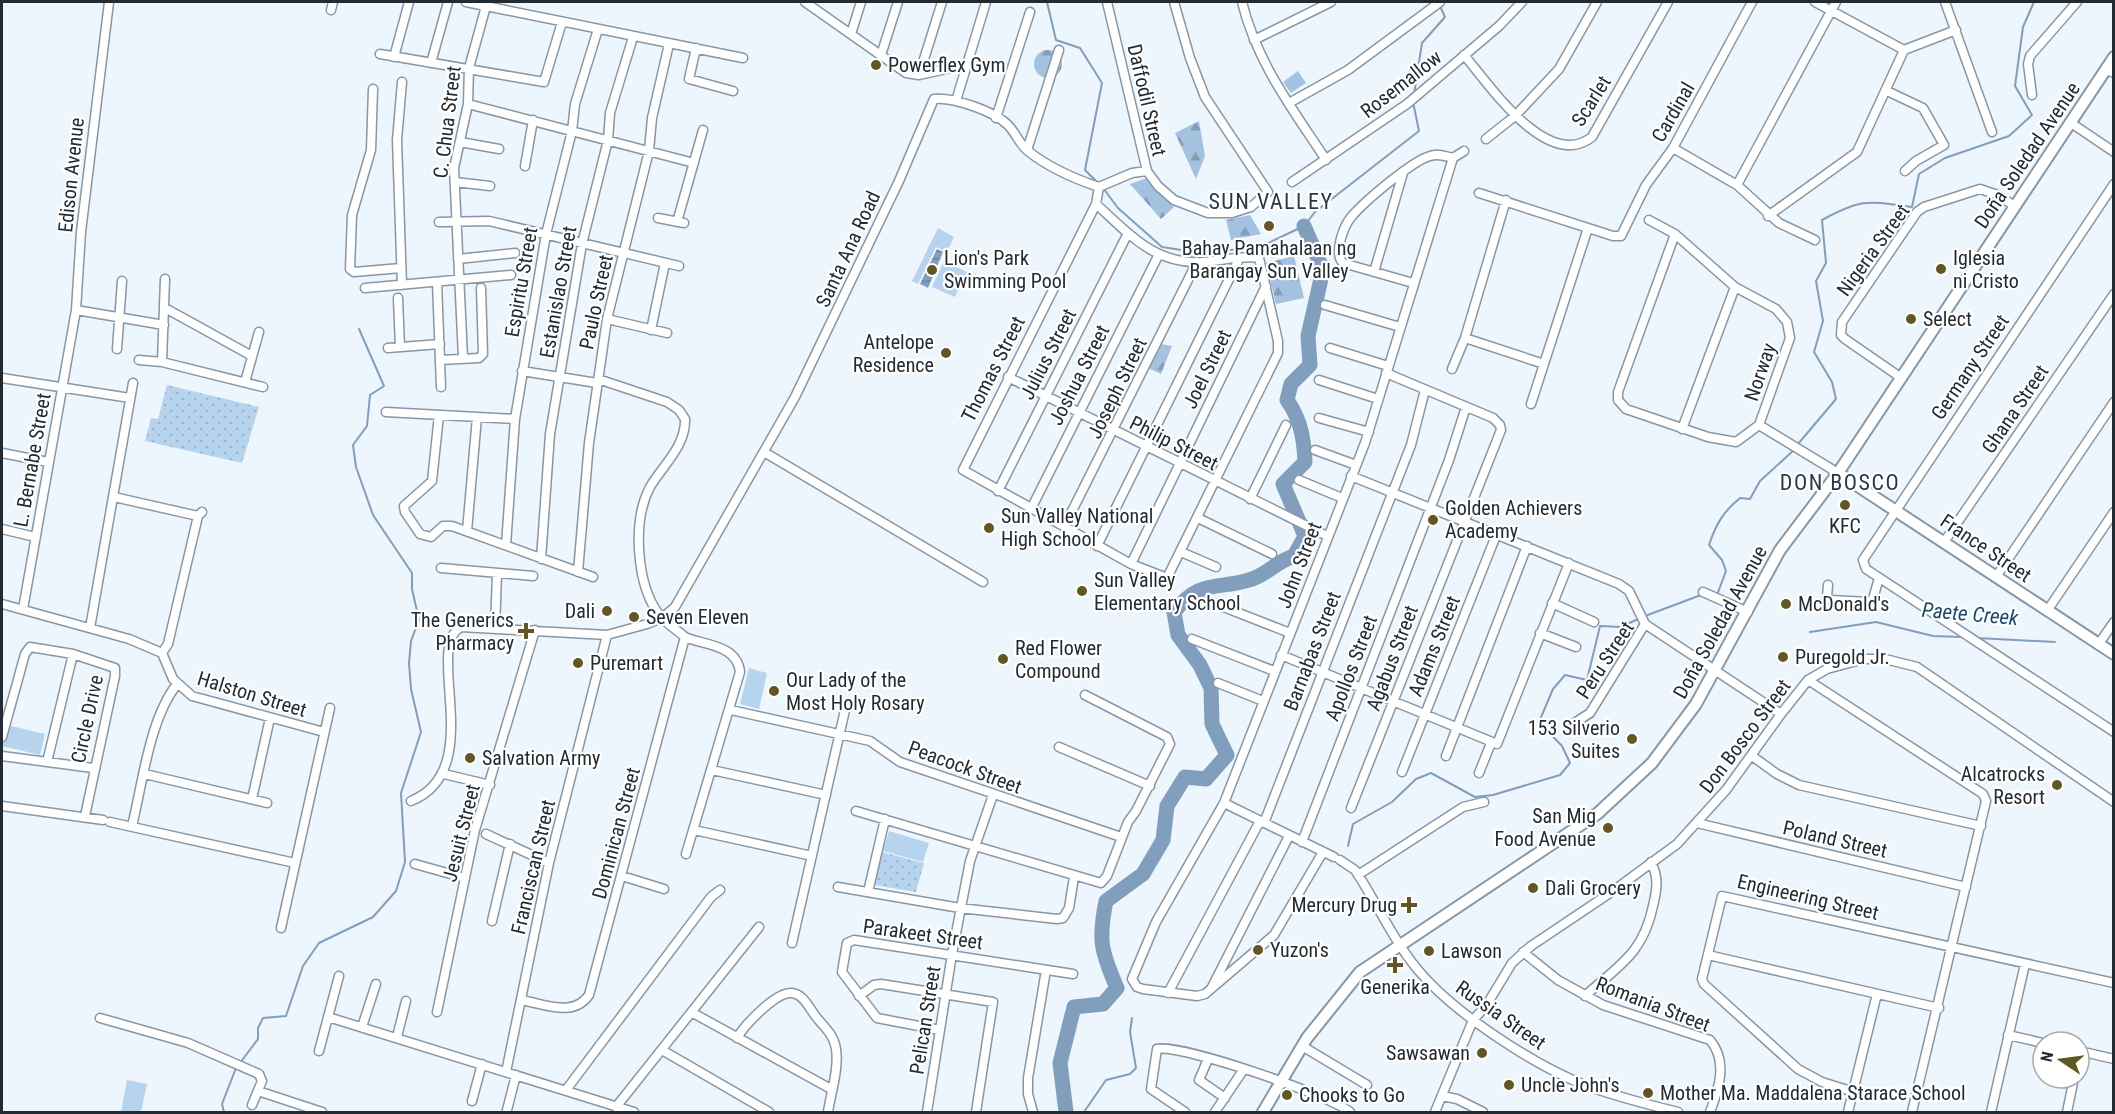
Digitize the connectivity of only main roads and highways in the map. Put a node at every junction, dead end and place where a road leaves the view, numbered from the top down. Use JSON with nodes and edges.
{"nodes":[{"id":1,"x":2114,"y":57,"type":"edge"},
{"id":2,"x":2109,"y":71,"type":"edge"},
{"id":3,"x":1838,"y":473,"type":"junction"},
{"id":4,"x":2114,"y":654,"type":"edge"},
{"id":5,"x":1263,"y":1113,"type":"edge"}],
"edges":[{"from":1,"to":2,"type":"main road","name":"Doña Soledad Avenue"},
{"from":2,"to":3,"type":"main road","name":"Doña Soledad Avenue"},
{"from":3,"to":4,"type":"main road","name":"France Street"},
{"from":3,"to":5,"type":"main road","name":"Doña Soledad Avenue"}]}
